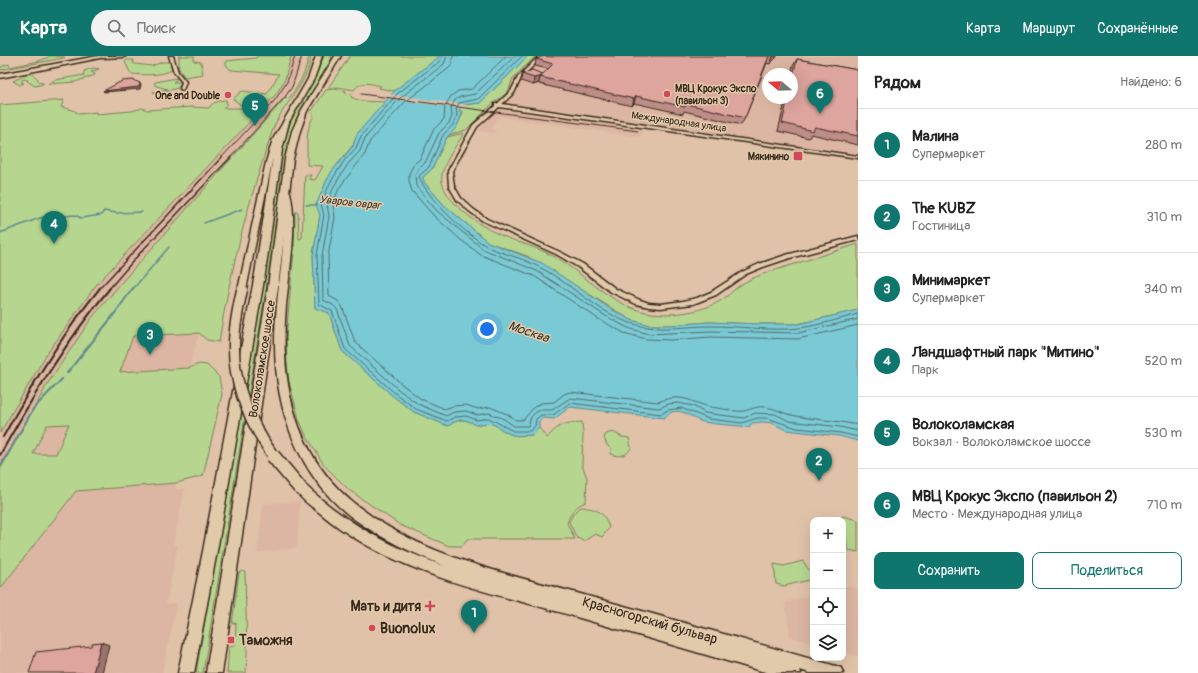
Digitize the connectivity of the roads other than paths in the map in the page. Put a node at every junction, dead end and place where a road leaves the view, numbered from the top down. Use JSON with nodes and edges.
{"nodes":[{"id":1,"x":88,"y":56,"type":"edge"},
{"id":2,"x":105,"y":56,"type":"edge"},
{"id":3,"x":124,"y":56,"type":"edge"},
{"id":4,"x":172,"y":56,"type":"edge"},
{"id":5,"x":319,"y":56,"type":"edge"},
{"id":6,"x":338,"y":56,"type":"edge"},
{"id":7,"x":541,"y":56,"type":"edge"},
{"id":8,"x":0,"y":73,"type":"edge"},
{"id":9,"x":0,"y":76,"type":"edge"},
{"id":10,"x":182,"y":89,"type":"dead end"},
{"id":11,"x":497,"y":105,"type":"junction"},
{"id":12,"x":286,"y":122,"type":"junction"},
{"id":13,"x":858,"y":157,"type":"edge"},
{"id":14,"x":285,"y":190,"type":"junction"},
{"id":15,"x":858,"y":238,"type":"edge"},
{"id":16,"x":338,"y":520,"type":"joint"},
{"id":17,"x":186,"y":673,"type":"edge"},
{"id":18,"x":214,"y":673,"type":"edge"},
{"id":19,"x":794,"y":673,"type":"edge"},
{"id":20,"x":836,"y":673,"type":"edge"}],
"edges":[{"from":1,"to":8,"type":"main road"},
{"from":2,"to":3,"type":"street"},
{"from":2,"to":9,"type":"main road"},
{"from":4,"to":10,"type":"street"},
{"from":5,"to":12,"type":"main road","name":"Волоколамское шоссе"},
{"from":6,"to":14,"type":"main road","name":"Волоколамское шоссе"},
{"from":7,"to":11,"type":"street"},
{"from":11,"to":13,"type":"street","name":"Международная улица"},
{"from":11,"to":15,"type":"street"},
{"from":12,"to":16,"type":"main road","name":"Волоколамское шоссе","bridge":true},
{"from":12,"to":17,"type":"main road","name":"Волоколамское шоссе"},
{"from":14,"to":18,"type":"main road","name":"Волоколамское шоссе"},
{"from":14,"to":20,"type":"main road","name":"Красногорский бульвар"},
{"from":16,"to":19,"type":"main road","name":"Красногорский бульвар"}]}
